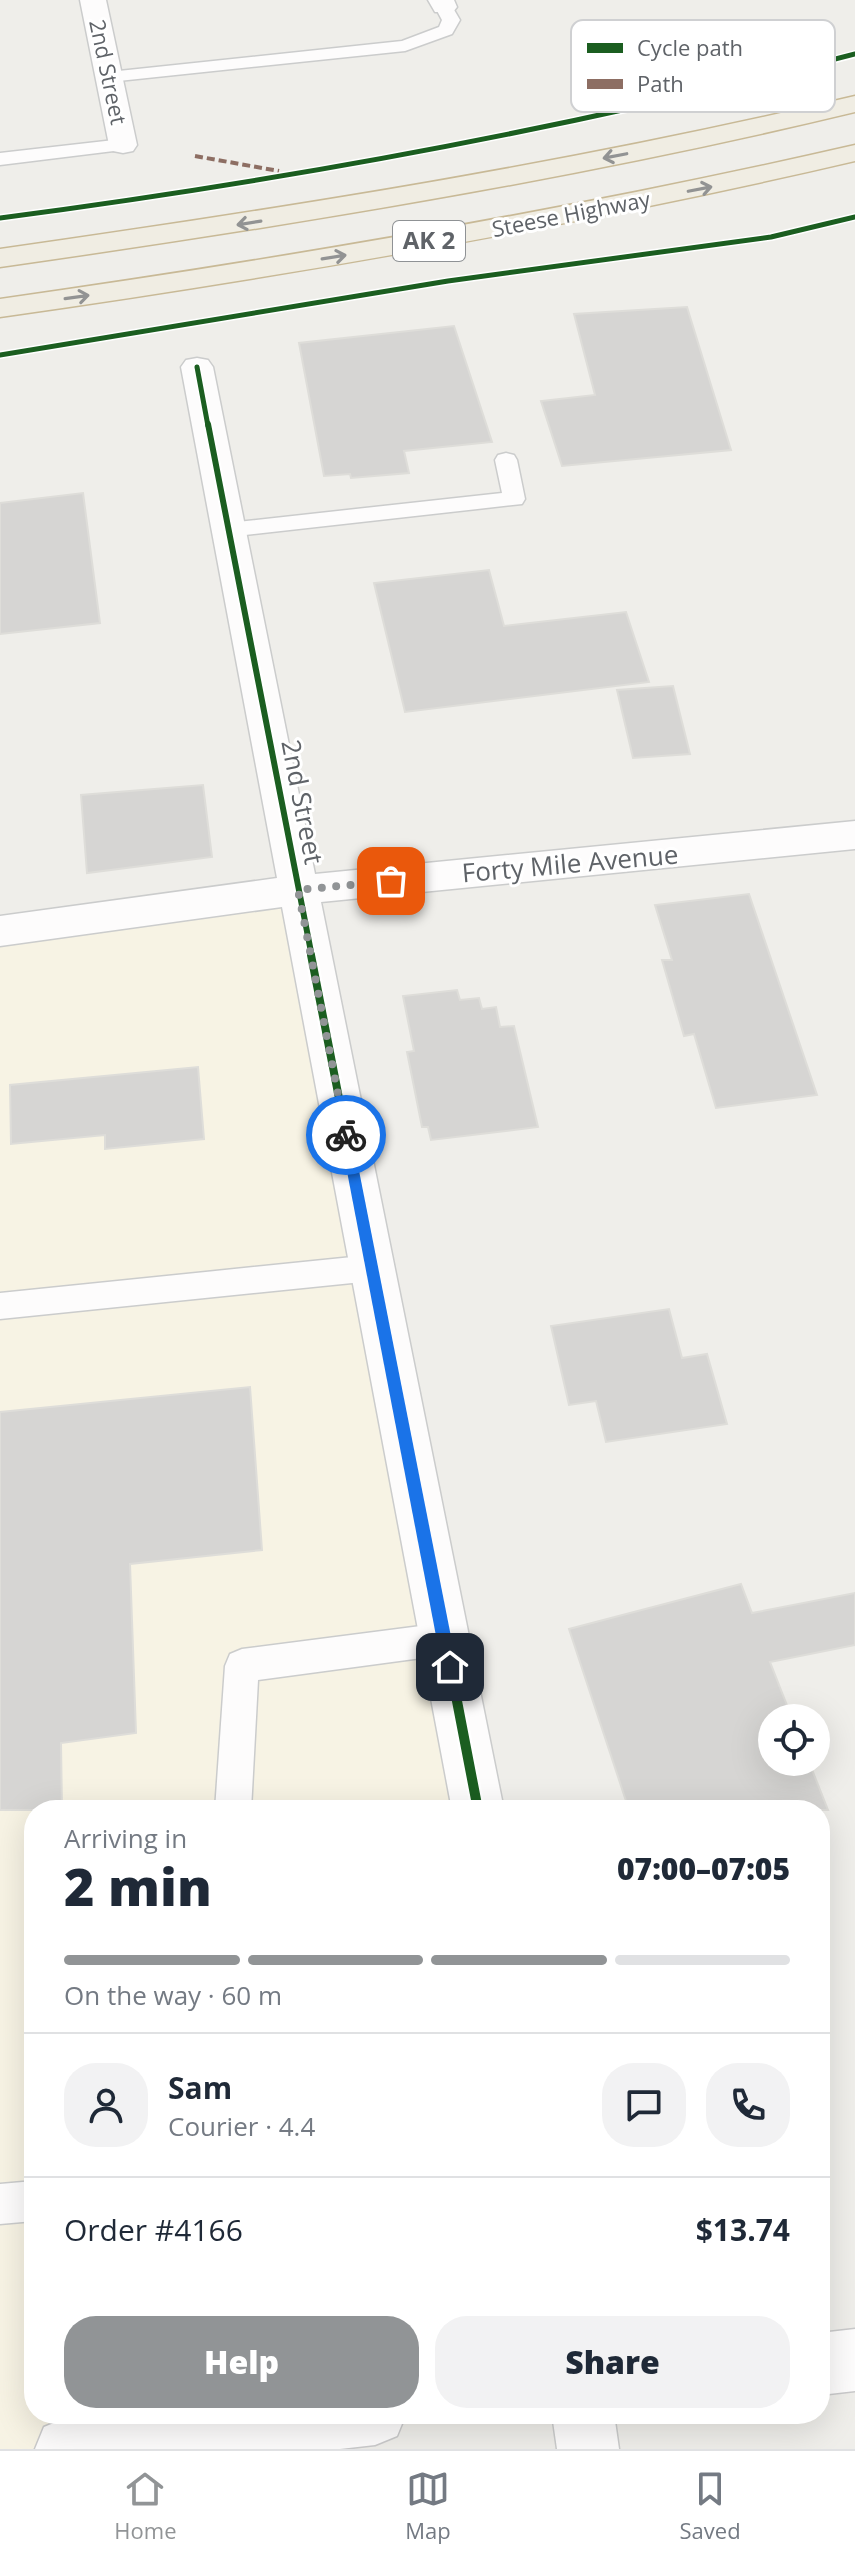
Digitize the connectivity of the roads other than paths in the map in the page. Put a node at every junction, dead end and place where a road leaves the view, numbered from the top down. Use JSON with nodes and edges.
{"nodes":[{"id":1,"x":93,"y":0,"type":"edge"},
{"id":2,"x":442,"y":4,"type":"edge"},
{"id":3,"x":109,"y":77,"type":"junction"},
{"id":4,"x":855,"y":104,"type":"edge"},
{"id":5,"x":835,"y":109,"type":"edge"},
{"id":6,"x":822,"y":112,"type":"edge"},
{"id":7,"x":123,"y":145,"type":"joint"},
{"id":8,"x":855,"y":153,"type":"edge"},
{"id":9,"x":0,"y":159,"type":"edge"},
{"id":10,"x":0,"y":258,"type":"edge"},
{"id":11,"x":0,"y":308,"type":"edge"},
{"id":12,"x":197,"y":367,"type":"dead end"},
{"id":13,"x":506,"y":460,"type":"dead end"},
{"id":14,"x":228,"y":530,"type":"junction"},
{"id":15,"x":855,"y":835,"type":"edge"},
{"id":16,"x":298,"y":890,"type":"junction"},
{"id":17,"x":0,"y":931,"type":"edge"},
{"id":18,"x":372,"y":1268,"type":"junction"},
{"id":19,"x":0,"y":1306,"type":"edge"},
{"id":20,"x":444,"y":1639,"type":"junction"},
{"id":21,"x":234,"y":1800,"type":"edge"},
{"id":22,"x":476,"y":1800,"type":"edge"},
{"id":23,"x":24,"y":2202,"type":"edge"},
{"id":24,"x":0,"y":2204,"type":"edge"},
{"id":25,"x":855,"y":2360,"type":"edge"},
{"id":26,"x":830,"y":2363,"type":"edge"},
{"id":27,"x":211,"y":2424,"type":"edge"},
{"id":28,"x":584,"y":2424,"type":"edge"},
{"id":29,"x":66,"y":2449,"type":"edge"},
{"id":30,"x":588,"y":2449,"type":"edge"}],
"edges":[{"from":1,"to":3,"type":"street","name":"2nd Street"},
{"from":2,"to":3,"type":"lane"},
{"from":3,"to":7,"type":"street","name":"2nd Street"},
{"from":4,"to":5,"type":"highway","name":"Steese Highway","number":"AK 2","one_way":true},
{"from":6,"to":10,"type":"highway","name":"Steese Highway","number":"AK 2","one_way":true},
{"from":7,"to":9,"type":"lane"},
{"from":11,"to":8,"type":"highway","name":"Steese Highway","number":"AK 2","one_way":true},
{"from":12,"to":14,"type":"street","name":"2nd Street"},
{"from":13,"to":14,"type":"lane"},
{"from":14,"to":16,"type":"street","name":"2nd Street"},
{"from":15,"to":16,"type":"street","name":"Forty Mile Avenue"},
{"from":16,"to":17,"type":"street","name":"Forty Mile Avenue"},
{"from":16,"to":18,"type":"street","name":"2nd Street"},
{"from":18,"to":19,"type":"lane"},
{"from":18,"to":20,"type":"street","name":"2nd Street"},
{"from":20,"to":21,"type":"lane"},
{"from":20,"to":22,"type":"street","name":"2nd Street"},
{"from":23,"to":24,"type":"lane"},
{"from":25,"to":26,"type":"street"},
{"from":27,"to":29,"type":"street"},
{"from":28,"to":30,"type":"street"}]}
